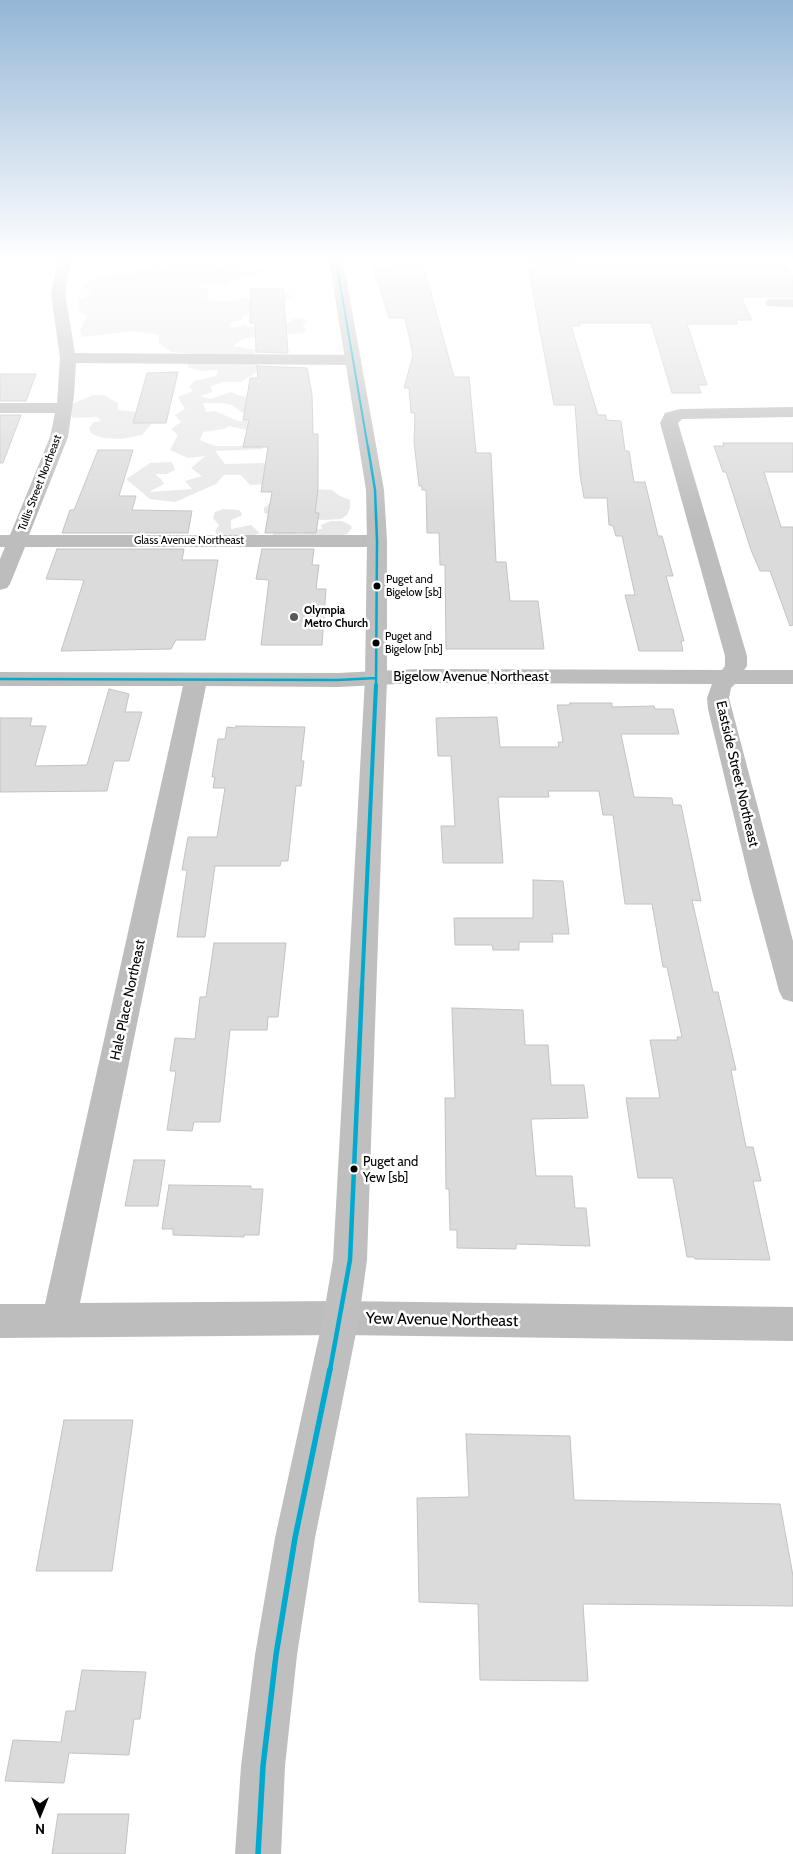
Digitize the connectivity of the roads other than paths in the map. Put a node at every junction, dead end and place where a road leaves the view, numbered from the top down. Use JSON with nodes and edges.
{"nodes":[{"id":1,"x":66,"y":347,"type":"edge"},
{"id":2,"x":351,"y":347,"type":"edge"},
{"id":3,"x":68,"y":358,"type":"junction"},
{"id":4,"x":353,"y":360,"type":"junction"},
{"id":5,"x":0,"y":408,"type":"edge"},
{"id":6,"x":63,"y":408,"type":"junction"},
{"id":7,"x":793,"y":412,"type":"edge"},
{"id":8,"x":9,"y":541,"type":"edge"},
{"id":9,"x":377,"y":541,"type":"junction"},
{"id":10,"x":0,"y":584,"type":"edge"},
{"id":11,"x":730,"y":677,"type":"junction"},
{"id":12,"x":793,"y":677,"type":"edge"},
{"id":13,"x":376,"y":678,"type":"junction"},
{"id":14,"x":0,"y":679,"type":"edge"},
{"id":15,"x":196,"y":679,"type":"junction"},
{"id":16,"x":793,"y":991,"type":"edge"},
{"id":17,"x":341,"y":1318,"type":"junction"},
{"id":18,"x":0,"y":1321,"type":"edge"},
{"id":19,"x":59,"y":1321,"type":"junction"},
{"id":20,"x":793,"y":1324,"type":"edge"},
{"id":21,"x":258,"y":1854,"type":"edge"}],
"edges":[{"from":1,"to":3,"type":"street","name":"Tullis Street Northeast"},
{"from":2,"to":4,"type":"street"},
{"from":3,"to":4,"type":"street"},
{"from":3,"to":6,"type":"street","name":"Tullis Street Northeast"},
{"from":4,"to":9,"type":"street"},
{"from":5,"to":6,"type":"street"},
{"from":6,"to":8,"type":"street","name":"Tullis Street Northeast"},
{"from":7,"to":11,"type":"street","name":"Eastside Street Northeast"},
{"from":8,"to":9,"type":"street","name":"Glass Avenue Northeast"},
{"from":8,"to":10,"type":"street","name":"Tullis Street Northeast"},
{"from":9,"to":13,"type":"street"},
{"from":11,"to":12,"type":"street","name":"Bigelow Avenue Northeast"},
{"from":11,"to":13,"type":"street","name":"Bigelow Avenue Northeast"},
{"from":11,"to":16,"type":"street","name":"Eastside Street Northeast"},
{"from":13,"to":15,"type":"street","name":"Bigelow Avenue Northeast"},
{"from":13,"to":17,"type":"street"},
{"from":14,"to":15,"type":"street","name":"Bigelow Avenue Northeast"},
{"from":15,"to":19,"type":"street","name":"Hale Place Northeast"},
{"from":17,"to":19,"type":"street","name":"Yew Avenue Northeast"},
{"from":17,"to":20,"type":"street","name":"Yew Avenue Northeast"},
{"from":17,"to":21,"type":"street"},
{"from":18,"to":19,"type":"street","name":"Yew Avenue Northeast"}]}
